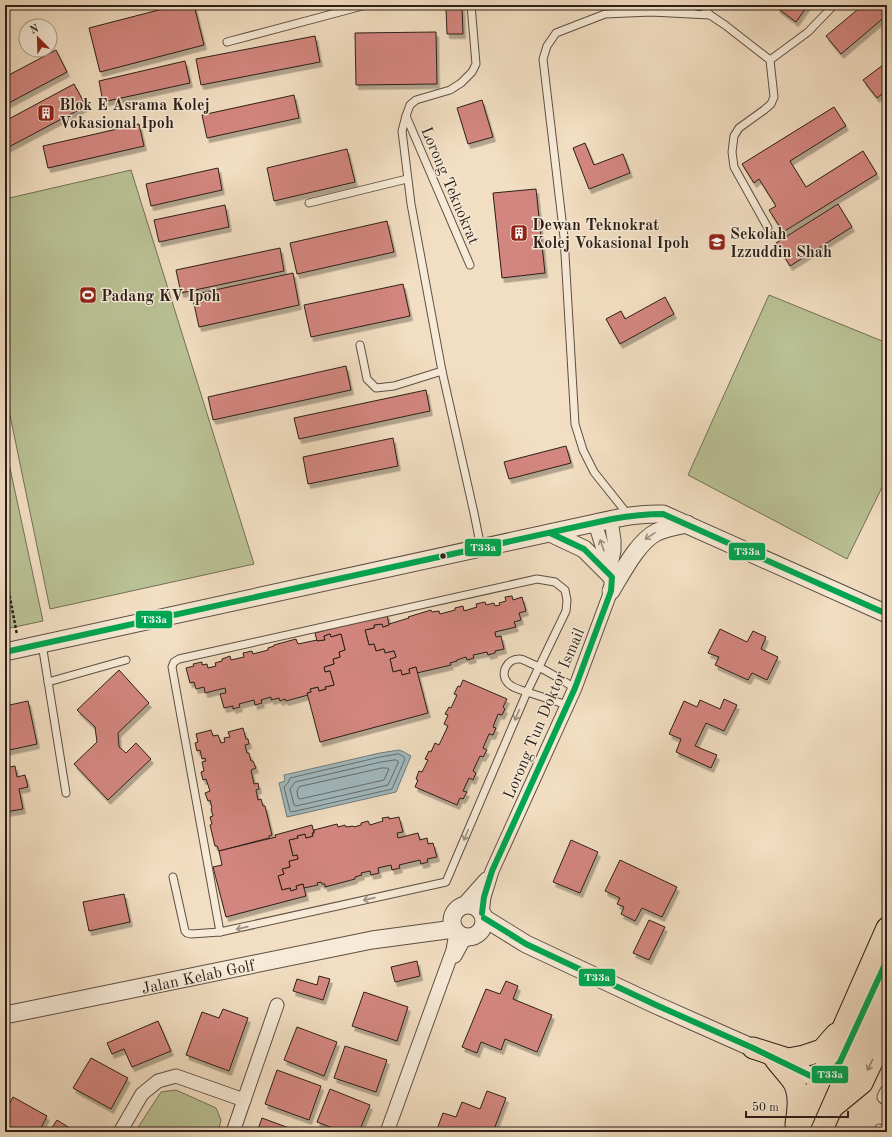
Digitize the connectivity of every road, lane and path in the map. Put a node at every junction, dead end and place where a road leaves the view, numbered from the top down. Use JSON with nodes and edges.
{"nodes":[{"id":1,"x":366,"y":5,"type":"edge"},
{"id":2,"x":471,"y":5,"type":"edge"},
{"id":3,"x":680,"y":5,"type":"edge"},
{"id":4,"x":702,"y":5,"type":"edge"},
{"id":5,"x":834,"y":5,"type":"edge"},
{"id":6,"x":695,"y":14,"type":"junction"},
{"id":7,"x":710,"y":15,"type":"junction"},
{"id":8,"x":227,"y":42,"type":"dead end"},
{"id":9,"x":770,"y":60,"type":"junction"},
{"id":10,"x":406,"y":116,"type":"junction"},
{"id":11,"x":408,"y":179,"type":"junction"},
{"id":12,"x":309,"y":203,"type":"dead end"},
{"id":13,"x":768,"y":228,"type":"dead end"},
{"id":14,"x":470,"y":265,"type":"dead end"},
{"id":15,"x":360,"y":346,"type":"dead end"},
{"id":16,"x":442,"y":371,"type":"junction"},
{"id":17,"x":629,"y":516,"type":"junction"},
{"id":18,"x":603,"y":521,"type":"junction"},
{"id":19,"x":687,"y":524,"type":"junction"},
{"id":20,"x":550,"y":533,"type":"junction"},
{"id":21,"x":481,"y":548,"type":"junction"},
{"id":22,"x":5,"y":571,"type":"edge"},
{"id":23,"x":611,"y":578,"type":"junction"},
{"id":24,"x":887,"y":614,"type":"edge"},
{"id":25,"x":42,"y":644,"type":"junction"},
{"id":26,"x":12,"y":651,"type":"edge"},
{"id":27,"x":126,"y":660,"type":"dead end"},
{"id":28,"x":540,"y":667,"type":"junction"},
{"id":29,"x":48,"y":682,"type":"junction"},
{"id":30,"x":575,"y":688,"type":"junction"},
{"id":31,"x":527,"y":692,"type":"junction"},
{"id":32,"x":567,"y":705,"type":"junction"},
{"id":33,"x":66,"y":793,"type":"dead end"},
{"id":34,"x":492,"y":871,"type":"junction"},
{"id":35,"x":173,"y":877,"type":"dead end"},
{"id":36,"x":467,"y":922,"type":"junction"},
{"id":37,"x":887,"y":928,"type":"edge"},
{"id":38,"x":220,"y":932,"type":"junction"},
{"id":39,"x":887,"y":960,"type":"edge"},
{"id":40,"x":887,"y":983,"type":"edge"},
{"id":41,"x":277,"y":1005,"type":"dead end"},
{"id":42,"x":5,"y":1015,"type":"edge"},
{"id":43,"x":848,"y":1017,"type":"junction"},
{"id":44,"x":887,"y":1030,"type":"edge"},
{"id":45,"x":753,"y":1048,"type":"junction"},
{"id":46,"x":775,"y":1059,"type":"junction"},
{"id":47,"x":820,"y":1080,"type":"junction"},
{"id":48,"x":244,"y":1100,"type":"junction"},
{"id":49,"x":830,"y":1109,"type":"junction"},
{"id":50,"x":879,"y":1128,"type":"dead end"},
{"id":51,"x":887,"y":1131,"type":"edge"},
{"id":52,"x":120,"y":1132,"type":"edge"},
{"id":53,"x":233,"y":1132,"type":"edge"},
{"id":54,"x":387,"y":1132,"type":"edge"},
{"id":55,"x":794,"y":1132,"type":"edge"},
{"id":56,"x":797,"y":1132,"type":"edge"},
{"id":57,"x":821,"y":1132,"type":"edge"}],
"edges":[{"from":1,"to":8,"type":"lane"},
{"from":2,"to":10,"type":"lane"},
{"from":3,"to":6,"type":"lane"},
{"from":4,"to":7,"type":"lane"},
{"from":5,"to":9,"type":"lane"},
{"from":6,"to":7,"type":"lane"},
{"from":6,"to":17,"type":"lane"},
{"from":7,"to":9,"type":"lane"},
{"from":9,"to":13,"type":"lane"},
{"from":10,"to":11,"type":"lane"},
{"from":10,"to":14,"type":"lane","name":"Lorong Teknokrat"},
{"from":11,"to":12,"type":"lane"},
{"from":11,"to":16,"type":"lane"},
{"from":15,"to":16,"type":"lane"},
{"from":16,"to":21,"type":"lane"},
{"from":17,"to":18,"type":"street"},
{"from":17,"to":19,"type":"street"},
{"from":18,"to":20,"type":"street"},
{"from":18,"to":23,"type":"street"},
{"from":19,"to":23,"type":"street","one_way":true},
{"from":19,"to":24,"type":"street"},
{"from":20,"to":21,"type":"street"},
{"from":20,"to":23,"type":"street"},
{"from":21,"to":25,"type":"street"},
{"from":22,"to":26,"type":"path"},
{"from":23,"to":30,"type":"street","name":"Lorong Tun Doktor Ismail"},
{"from":25,"to":26,"type":"street"},
{"from":25,"to":29,"type":"lane"},
{"from":27,"to":29,"type":"lane"},
{"from":28,"to":30,"type":"lane"},
{"from":28,"to":31,"type":"lane"},
{"from":28,"to":31,"type":"lane"},
{"from":28,"to":38,"type":"lane"},
{"from":29,"to":33,"type":"lane"},
{"from":30,"to":32,"type":"street","name":"Lorong Tun Doktor Ismail"},
{"from":31,"to":32,"type":"lane"},
{"from":31,"to":38,"type":"lane","one_way":true},
{"from":32,"to":34,"type":"street","name":"Lorong Tun Doktor Ismail"},
{"from":34,"to":36,"type":"street","name":"Lorong Tun Doktor Ismail"},
{"from":34,"to":36,"type":"street","name":"Lorong Tun Doktor Ismail"},
{"from":35,"to":38,"type":"lane"},
{"from":36,"to":42,"type":"street","name":"Jalan Kelab Golf"},
{"from":36,"to":45,"type":"street"},
{"from":36,"to":54,"type":"street","name":"Lorong Tun Doktor Ismail"},
{"from":37,"to":43,"type":"main road"},
{"from":39,"to":47,"type":"main road"},
{"from":40,"to":49,"type":"main road"},
{"from":41,"to":48,"type":"street"},
{"from":43,"to":45,"type":"main road"},
{"from":43,"to":47,"type":"main road"},
{"from":44,"to":49,"type":"main road","one_way":true},
{"from":45,"to":46,"type":"street"},
{"from":46,"to":47,"type":"street"},
{"from":46,"to":55,"type":"main road"},
{"from":47,"to":56,"type":"main road"},
{"from":48,"to":52,"type":"street"},
{"from":48,"to":53,"type":"street"},
{"from":49,"to":57,"type":"main road"},
{"from":50,"to":51,"type":"lane"}]}
